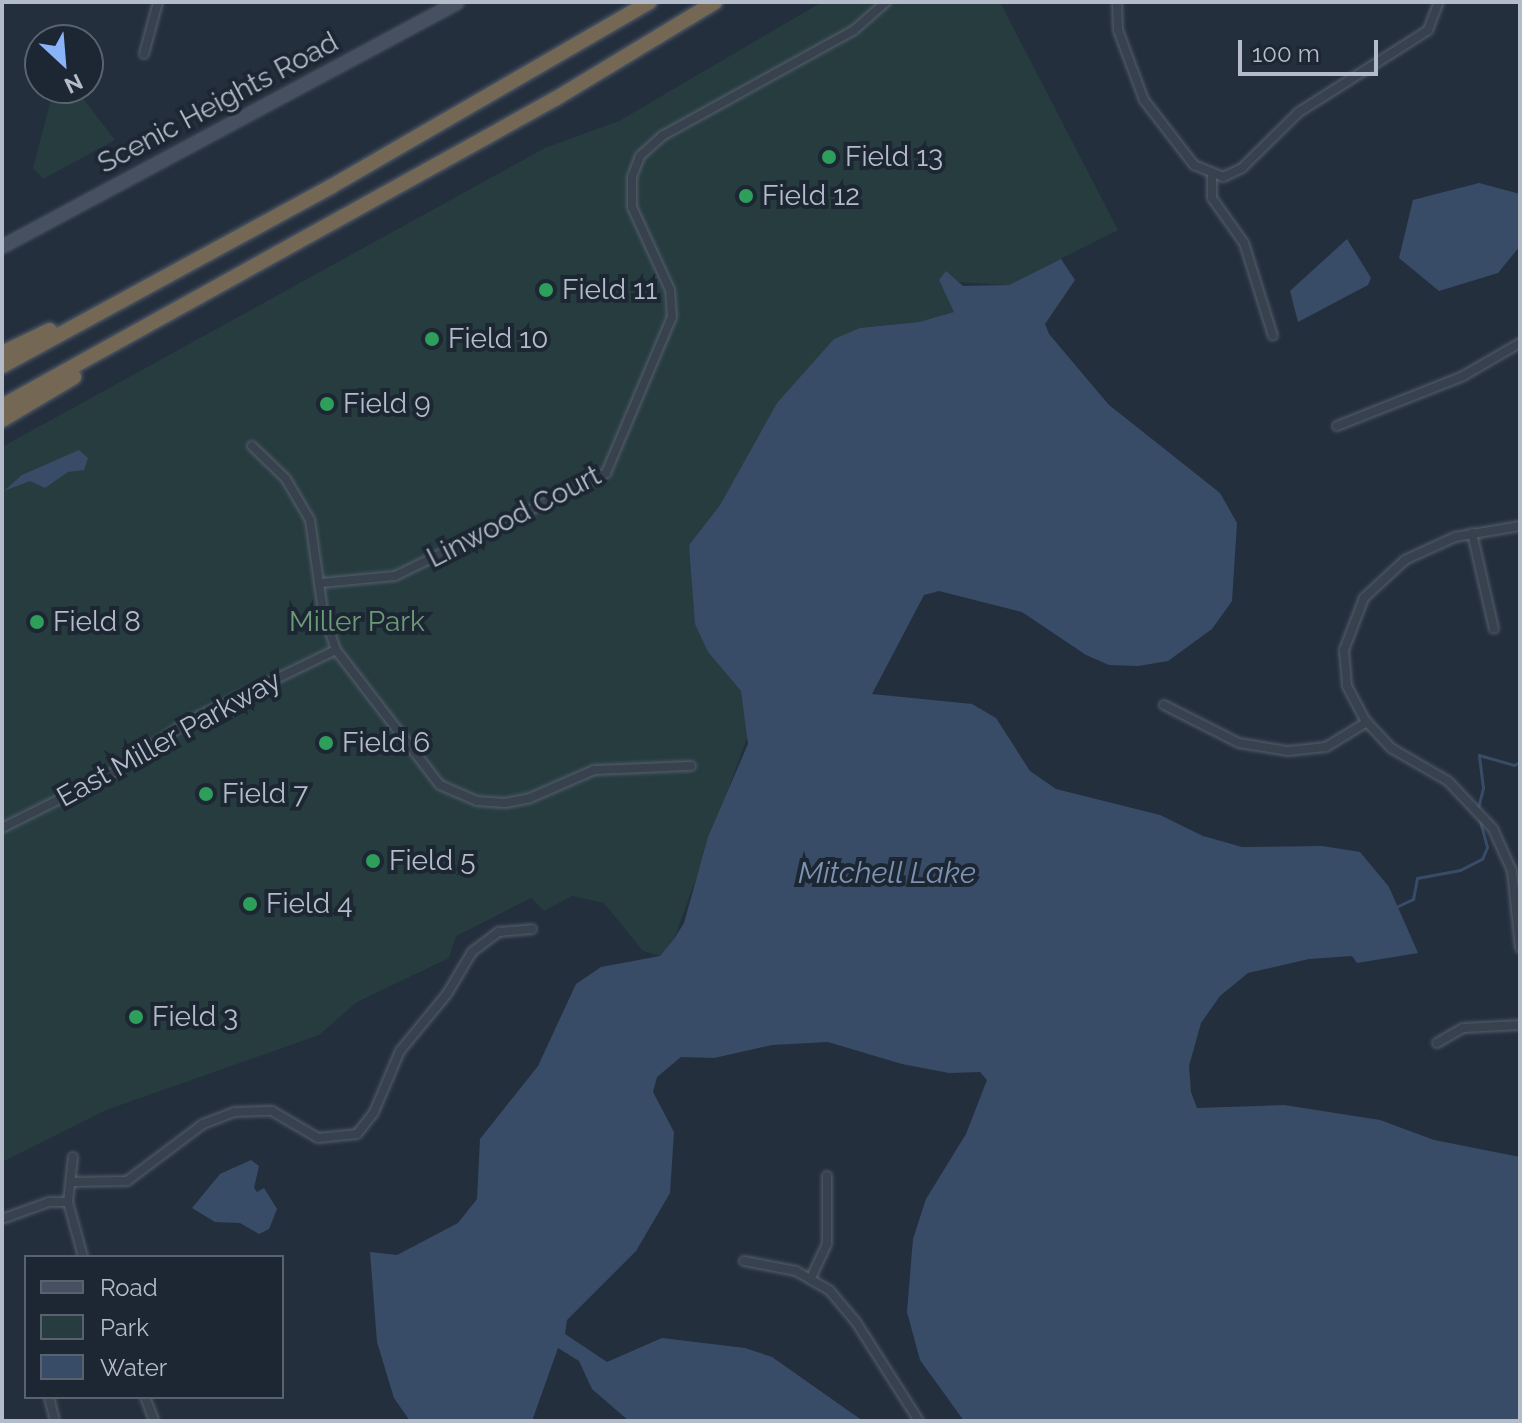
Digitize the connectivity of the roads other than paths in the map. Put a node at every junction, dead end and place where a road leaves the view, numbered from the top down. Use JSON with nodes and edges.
{"nodes":[{"id":1,"x":158,"y":2,"type":"edge"},
{"id":2,"x":457,"y":2,"type":"edge"},
{"id":3,"x":647,"y":2,"type":"edge"},
{"id":4,"x":715,"y":2,"type":"edge"},
{"id":5,"x":886,"y":2,"type":"edge"},
{"id":6,"x":1117,"y":2,"type":"edge"},
{"id":7,"x":1439,"y":2,"type":"edge"},
{"id":8,"x":144,"y":54,"type":"dead end"},
{"id":9,"x":1212,"y":177,"type":"junction"},
{"id":10,"x":2,"y":246,"type":"edge"},
{"id":11,"x":201,"y":257,"type":"junction"},
{"id":12,"x":221,"y":285,"type":"junction"},
{"id":13,"x":1273,"y":336,"type":"dead end"},
{"id":14,"x":1520,"y":343,"type":"edge"},
{"id":15,"x":2,"y":353,"type":"edge"},
{"id":16,"x":2,"y":366,"type":"edge"},
{"id":17,"x":2,"y":406,"type":"edge"},
{"id":18,"x":2,"y":420,"type":"edge"},
{"id":19,"x":1337,"y":426,"type":"dead end"},
{"id":20,"x":252,"y":446,"type":"dead end"},
{"id":21,"x":1520,"y":526,"type":"edge"},
{"id":22,"x":1472,"y":533,"type":"junction"},
{"id":23,"x":321,"y":583,"type":"junction"},
{"id":24,"x":1494,"y":629,"type":"dead end"},
{"id":25,"x":336,"y":650,"type":"junction"},
{"id":26,"x":1164,"y":705,"type":"dead end"},
{"id":27,"x":1367,"y":722,"type":"junction"},
{"id":28,"x":691,"y":766,"type":"dead end"},
{"id":29,"x":2,"y":828,"type":"edge"},
{"id":30,"x":532,"y":929,"type":"dead end"},
{"id":31,"x":1520,"y":948,"type":"edge"},
{"id":32,"x":1520,"y":1025,"type":"edge"},
{"id":33,"x":1437,"y":1043,"type":"dead end"},
{"id":34,"x":73,"y":1157,"type":"dead end"},
{"id":35,"x":827,"y":1176,"type":"dead end"},
{"id":36,"x":71,"y":1182,"type":"junction"},
{"id":37,"x":68,"y":1202,"type":"junction"},
{"id":38,"x":2,"y":1219,"type":"edge"},
{"id":39,"x":82,"y":1255,"type":"edge"},
{"id":40,"x":744,"y":1261,"type":"dead end"},
{"id":41,"x":811,"y":1278,"type":"junction"},
{"id":42,"x":50,"y":1399,"type":"edge"},
{"id":43,"x":146,"y":1399,"type":"edge"},
{"id":44,"x":55,"y":1421,"type":"edge"},
{"id":45,"x":154,"y":1421,"type":"edge"},
{"id":46,"x":919,"y":1421,"type":"edge"}],
"edges":[{"from":1,"to":8,"type":"street"},
{"from":2,"to":10,"type":"street","name":"Scenic Heights Road"},
{"from":3,"to":11,"type":"highway"},
{"from":4,"to":12,"type":"highway"},
{"from":5,"to":23,"type":"street","name":"Linwood Court"},
{"from":6,"to":9,"type":"street"},
{"from":7,"to":9,"type":"street"},
{"from":9,"to":13,"type":"street"},
{"from":11,"to":15,"type":"highway"},
{"from":11,"to":16,"type":"highway"},
{"from":12,"to":17,"type":"highway"},
{"from":12,"to":18,"type":"highway"},
{"from":14,"to":19,"type":"street"},
{"from":20,"to":23,"type":"street"},
{"from":21,"to":22,"type":"street"},
{"from":22,"to":24,"type":"street"},
{"from":22,"to":27,"type":"street"},
{"from":23,"to":25,"type":"street"},
{"from":25,"to":28,"type":"street"},
{"from":25,"to":29,"type":"street","name":"East Miller Parkway"},
{"from":26,"to":27,"type":"street"},
{"from":27,"to":31,"type":"street"},
{"from":30,"to":36,"type":"street"},
{"from":32,"to":33,"type":"street"},
{"from":34,"to":36,"type":"street"},
{"from":35,"to":41,"type":"street"},
{"from":36,"to":37,"type":"street"},
{"from":37,"to":38,"type":"street"},
{"from":37,"to":39,"type":"street"},
{"from":40,"to":41,"type":"street"},
{"from":41,"to":46,"type":"street"},
{"from":42,"to":44,"type":"street"},
{"from":43,"to":45,"type":"street"}]}
